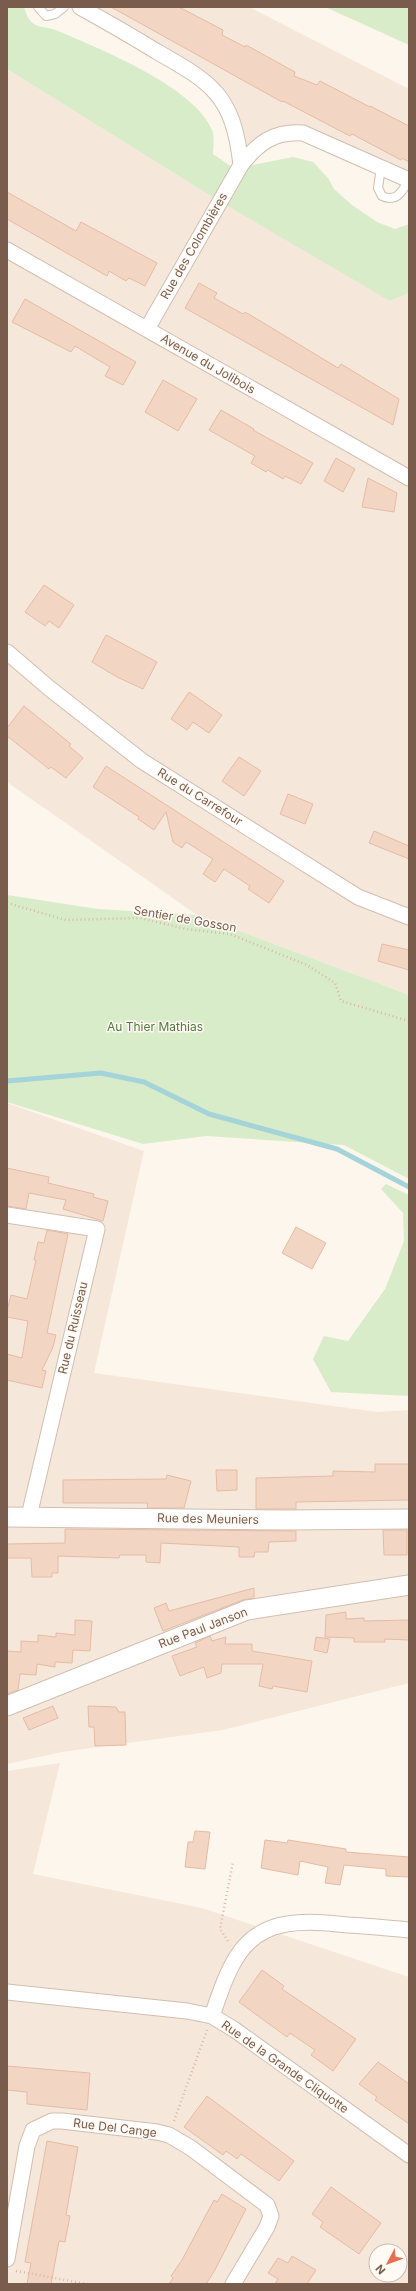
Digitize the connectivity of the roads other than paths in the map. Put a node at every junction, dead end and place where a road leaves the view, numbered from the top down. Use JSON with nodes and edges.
{"nodes":[{"id":1,"x":38,"y":7,"type":"edge"},
{"id":2,"x":64,"y":7,"type":"edge"},
{"id":3,"x":80,"y":7,"type":"edge"},
{"id":4,"x":241,"y":165,"type":"junction"},
{"id":5,"x":381,"y":167,"type":"junction"},
{"id":6,"x":409,"y":180,"type":"edge"},
{"id":7,"x":7,"y":250,"type":"edge"},
{"id":8,"x":147,"y":328,"type":"junction"},
{"id":9,"x":409,"y":478,"type":"edge"},
{"id":10,"x":7,"y":652,"type":"edge"},
{"id":11,"x":409,"y":917,"type":"edge"},
{"id":12,"x":7,"y":1215,"type":"edge"},
{"id":13,"x":29,"y":1516,"type":"junction"},
{"id":14,"x":7,"y":1517,"type":"edge"},
{"id":15,"x":409,"y":1519,"type":"edge"},
{"id":16,"x":409,"y":1585,"type":"edge"},
{"id":17,"x":7,"y":1706,"type":"edge"},
{"id":18,"x":409,"y":1930,"type":"edge"},
{"id":19,"x":7,"y":1992,"type":"edge"},
{"id":20,"x":212,"y":2016,"type":"junction"},
{"id":21,"x":409,"y":2155,"type":"edge"},
{"id":22,"x":11,"y":2265,"type":"edge"},
{"id":23,"x":233,"y":2284,"type":"edge"}],
"edges":[{"from":1,"to":2,"type":"lane"},
{"from":3,"to":4,"type":"street"},
{"from":4,"to":5,"type":"street","name":"Rue des Colombières"},
{"from":4,"to":8,"type":"street","name":"Rue des Colombières"},
{"from":5,"to":6,"type":"street","name":"Rue des Colombières"},
{"from":5,"to":6,"type":"lane"},
{"from":7,"to":8,"type":"street","name":"Avenue du Jolibois"},
{"from":8,"to":9,"type":"street","name":"Avenue du Jolibois"},
{"from":10,"to":11,"type":"street","name":"Rue du Carrefour"},
{"from":12,"to":13,"type":"street","name":"Rue du Ruisseau"},
{"from":13,"to":14,"type":"street","name":"Rue des Meuniers"},
{"from":13,"to":15,"type":"street","name":"Rue des Meuniers"},
{"from":16,"to":17,"type":"street","name":"Rue Paul Janson"},
{"from":18,"to":20,"type":"street"},
{"from":19,"to":20,"type":"street","name":"Rue de la Grande Cliquotte"},
{"from":20,"to":21,"type":"street","name":"Rue de la Grande Cliquotte"},
{"from":22,"to":23,"type":"street","name":"Rue Del Cange"}]}
